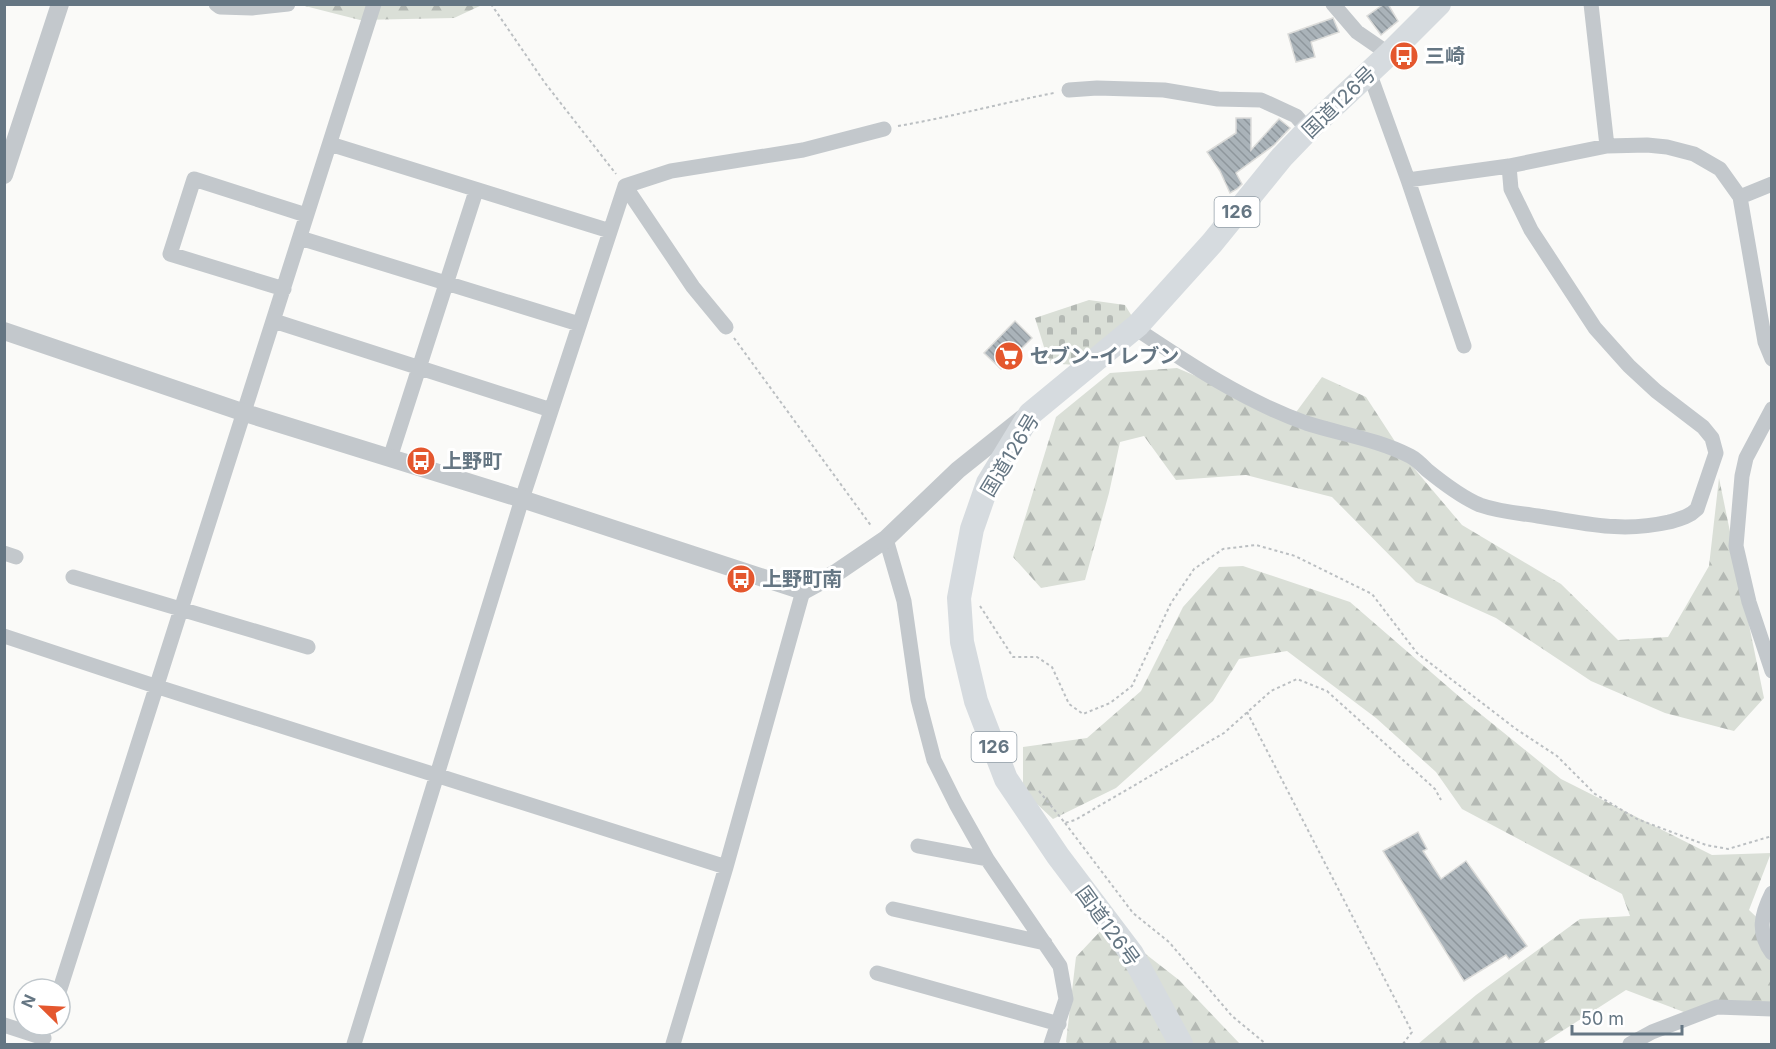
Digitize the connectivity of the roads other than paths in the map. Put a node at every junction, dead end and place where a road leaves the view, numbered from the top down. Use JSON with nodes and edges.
{"nodes":[{"id":1,"x":60,"y":4,"type":"edge"},
{"id":2,"x":216,"y":4,"type":"edge"},
{"id":3,"x":288,"y":4,"type":"edge"},
{"id":4,"x":374,"y":4,"type":"edge"},
{"id":5,"x":1333,"y":4,"type":"edge"},
{"id":6,"x":1591,"y":4,"type":"edge"},
{"id":7,"x":1437,"y":5,"type":"edge"},
{"id":8,"x":1389,"y":54,"type":"junction"},
{"id":9,"x":1369,"y":72,"type":"junction"},
{"id":10,"x":1069,"y":90,"type":"road end"},
{"id":11,"x":884,"y":129,"type":"road end"},
{"id":12,"x":1308,"y":130,"type":"junction"},
{"id":13,"x":330,"y":144,"type":"junction"},
{"id":14,"x":1607,"y":146,"type":"junction"},
{"id":15,"x":1509,"y":166,"type":"junction"},
{"id":16,"x":4,"y":175,"type":"edge"},
{"id":17,"x":1408,"y":180,"type":"junction"},
{"id":18,"x":1772,"y":184,"type":"edge"},
{"id":19,"x":626,"y":186,"type":"junction"},
{"id":20,"x":476,"y":191,"type":"junction"},
{"id":21,"x":1740,"y":197,"type":"junction"},
{"id":22,"x":306,"y":215,"type":"junction"},
{"id":23,"x":610,"y":231,"type":"junction"},
{"id":24,"x":300,"y":238,"type":"junction"},
{"id":25,"x":446,"y":282,"type":"junction"},
{"id":26,"x":284,"y":289,"type":"junction"},
{"id":27,"x":274,"y":321,"type":"junction"},
{"id":28,"x":579,"y":324,"type":"junction"},
{"id":29,"x":726,"y":327,"type":"road end"},
{"id":30,"x":1135,"y":328,"type":"junction"},
{"id":31,"x":4,"y":331,"type":"edge"},
{"id":32,"x":1464,"y":346,"type":"dead end"},
{"id":33,"x":1772,"y":359,"type":"edge"},
{"id":34,"x":419,"y":367,"type":"junction"},
{"id":35,"x":1772,"y":409,"type":"edge"},
{"id":36,"x":551,"y":410,"type":"junction"},
{"id":37,"x":244,"y":413,"type":"junction"},
{"id":38,"x":1030,"y":414,"type":"junction"},
{"id":39,"x":390,"y":458,"type":"junction"},
{"id":40,"x":522,"y":499,"type":"junction"},
{"id":41,"x":886,"y":539,"type":"junction"},
{"id":42,"x":73,"y":577,"type":"dead end"},
{"id":43,"x":803,"y":591,"type":"junction"},
{"id":44,"x":180,"y":608,"type":"junction"},
{"id":45,"x":4,"y":636,"type":"edge"},
{"id":46,"x":308,"y":647,"type":"dead end"},
{"id":47,"x":1772,"y":671,"type":"edge"},
{"id":48,"x":155,"y":686,"type":"junction"},
{"id":49,"x":438,"y":776,"type":"junction"},
{"id":50,"x":918,"y":846,"type":"dead end"},
{"id":51,"x":987,"y":859,"type":"junction"},
{"id":52,"x":726,"y":867,"type":"junction"},
{"id":53,"x":1772,"y":893,"type":"edge"},
{"id":54,"x":893,"y":909,"type":"dead end"},
{"id":55,"x":1045,"y":943,"type":"junction"},
{"id":56,"x":1772,"y":953,"type":"edge"},
{"id":57,"x":877,"y":973,"type":"dead end"},
{"id":58,"x":64,"y":977,"type":"edge"},
{"id":59,"x":1772,"y":1009,"type":"edge"},
{"id":60,"x":1059,"y":1024,"type":"junction"},
{"id":61,"x":354,"y":1044,"type":"edge"},
{"id":62,"x":673,"y":1044,"type":"edge"},
{"id":63,"x":1051,"y":1044,"type":"edge"},
{"id":64,"x":1181,"y":1044,"type":"edge"},
{"id":65,"x":1630,"y":1044,"type":"edge"}],
"edges":[{"from":1,"to":16,"type":"street"},
{"from":2,"to":3,"type":"street"},
{"from":4,"to":13,"type":"street"},
{"from":5,"to":8,"type":"street"},
{"from":6,"to":14,"type":"street"},
{"from":7,"to":8,"type":"highway","name":"国道126号","number":"126"},
{"from":8,"to":9,"type":"highway","name":"国道126号","number":"126"},
{"from":9,"to":12,"type":"highway","name":"国道126号","number":"126"},
{"from":9,"to":17,"type":"street"},
{"from":10,"to":12,"type":"street"},
{"from":11,"to":19,"type":"street"},
{"from":12,"to":30,"type":"highway","name":"国道126号","number":"126"},
{"from":13,"to":20,"type":"street"},
{"from":13,"to":22,"type":"street"},
{"from":14,"to":15,"type":"street"},
{"from":14,"to":21,"type":"street"},
{"from":15,"to":17,"type":"street"},
{"from":15,"to":30,"type":"street"},
{"from":17,"to":32,"type":"street"},
{"from":18,"to":21,"type":"street"},
{"from":19,"to":23,"type":"street"},
{"from":19,"to":29,"type":"street"},
{"from":20,"to":23,"type":"street"},
{"from":20,"to":25,"type":"street"},
{"from":21,"to":33,"type":"street"},
{"from":22,"to":24,"type":"street"},
{"from":22,"to":26,"type":"street"},
{"from":23,"to":28,"type":"street"},
{"from":24,"to":25,"type":"street"},
{"from":24,"to":26,"type":"street"},
{"from":25,"to":28,"type":"street"},
{"from":25,"to":34,"type":"street"},
{"from":26,"to":27,"type":"street"},
{"from":27,"to":34,"type":"street"},
{"from":27,"to":37,"type":"street"},
{"from":28,"to":36,"type":"street"},
{"from":30,"to":38,"type":"highway","name":"国道126号","number":"126"},
{"from":31,"to":37,"type":"street"},
{"from":34,"to":36,"type":"street"},
{"from":34,"to":39,"type":"street"},
{"from":35,"to":47,"type":"street"},
{"from":36,"to":40,"type":"street"},
{"from":37,"to":39,"type":"street"},
{"from":37,"to":44,"type":"street"},
{"from":38,"to":41,"type":"street"},
{"from":38,"to":64,"type":"highway","name":"国道126号","number":"126"},
{"from":39,"to":40,"type":"street"},
{"from":40,"to":43,"type":"street"},
{"from":40,"to":49,"type":"street"},
{"from":41,"to":43,"type":"street"},
{"from":41,"to":51,"type":"street"},
{"from":42,"to":44,"type":"street"},
{"from":43,"to":52,"type":"street"},
{"from":44,"to":46,"type":"street"},
{"from":44,"to":48,"type":"street"},
{"from":45,"to":48,"type":"street"},
{"from":48,"to":49,"type":"street"},
{"from":48,"to":58,"type":"street"},
{"from":49,"to":52,"type":"street"},
{"from":49,"to":61,"type":"street"},
{"from":50,"to":51,"type":"street"},
{"from":51,"to":55,"type":"street"},
{"from":52,"to":62,"type":"street"},
{"from":53,"to":56,"type":"street"},
{"from":54,"to":55,"type":"street"},
{"from":55,"to":60,"type":"street"},
{"from":57,"to":60,"type":"street"},
{"from":59,"to":65,"type":"street"},
{"from":60,"to":63,"type":"street"}]}
